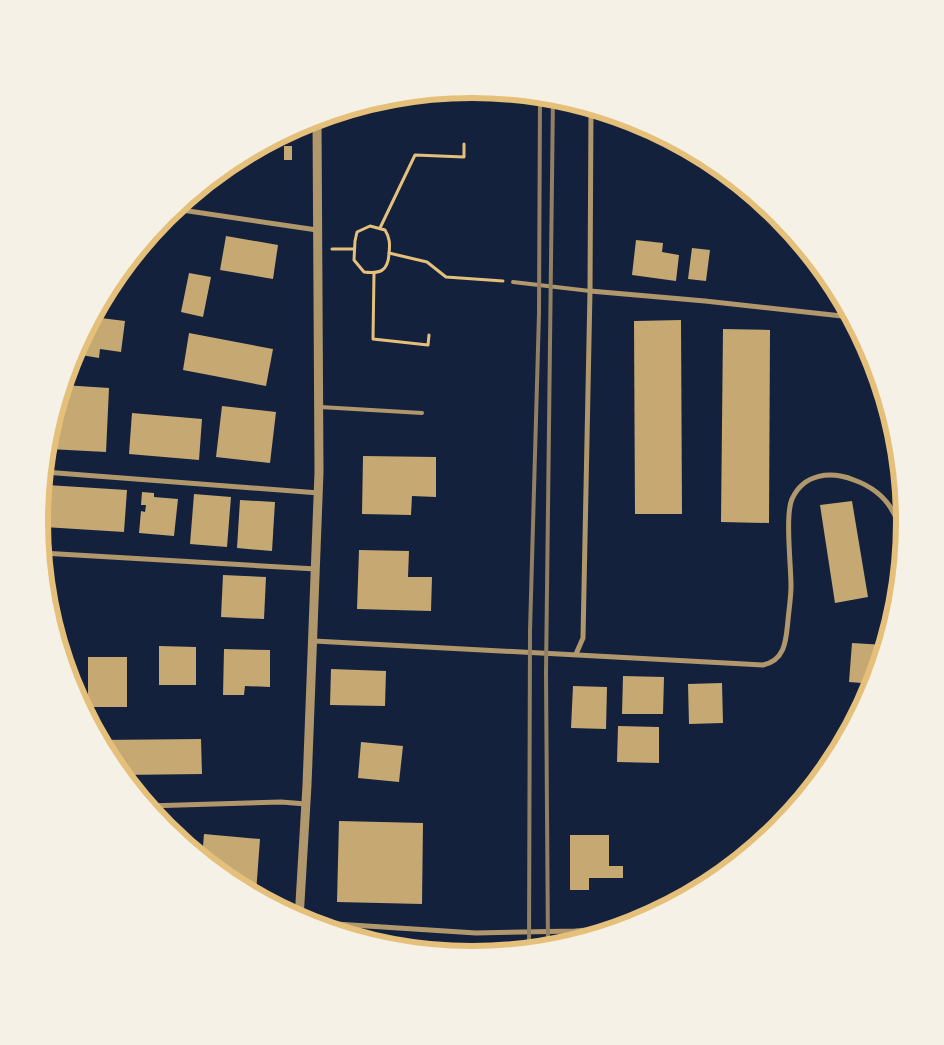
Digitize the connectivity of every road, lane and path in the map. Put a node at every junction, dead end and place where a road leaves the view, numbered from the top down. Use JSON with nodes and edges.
{"nodes":[{"id":1,"x":591,"y":115,"type":"edge"},
{"id":2,"x":317,"y":128,"type":"edge"},
{"id":3,"x":464,"y":144,"type":"dead end"},
{"id":4,"x":185,"y":210,"type":"edge"},
{"id":5,"x":380,"y":228,"type":"junction"},
{"id":6,"x":318,"y":230,"type":"junction"},
{"id":7,"x":318,"y":249,"type":"junction"},
{"id":8,"x":354,"y":249,"type":"junction"},
{"id":9,"x":389,"y":253,"type":"junction"},
{"id":10,"x":374,"y":273,"type":"junction"},
{"id":11,"x":513,"y":282,"type":"joint"},
{"id":12,"x":590,"y":291,"type":"junction"},
{"id":13,"x":843,"y":316,"type":"edge"},
{"id":14,"x":429,"y":335,"type":"dead end"},
{"id":15,"x":320,"y":407,"type":"junction"},
{"id":16,"x":422,"y":414,"type":"dead end"},
{"id":17,"x":50,"y":472,"type":"edge"},
{"id":18,"x":319,"y":493,"type":"junction"},
{"id":19,"x":896,"y":518,"type":"edge"},
{"id":20,"x":48,"y":553,"type":"edge"},
{"id":21,"x":316,"y":569,"type":"junction"},
{"id":22,"x":314,"y":641,"type":"junction"},
{"id":23,"x":576,"y":654,"type":"junction"},
{"id":24,"x":306,"y":804,"type":"junction"},
{"id":25,"x":156,"y":806,"type":"edge"},
{"id":26,"x":300,"y":910,"type":"edge"},
{"id":27,"x":336,"y":924,"type":"edge"},
{"id":28,"x":592,"y":929,"type":"edge"},
{"id":29,"x":576,"y":931,"type":"junction"},
{"id":30,"x":576,"y":934,"type":"edge"}],
"edges":[{"from":1,"to":12,"type":"street"},
{"from":2,"to":6,"type":"street"},
{"from":3,"to":5,"type":"path"},
{"from":4,"to":6,"type":"street"},
{"from":5,"to":8,"type":"path"},
{"from":5,"to":9,"type":"path"},
{"from":6,"to":7,"type":"street"},
{"from":7,"to":8,"type":"path"},
{"from":7,"to":15,"type":"street"},
{"from":8,"to":10,"type":"path"},
{"from":9,"to":10,"type":"path"},
{"from":9,"to":11,"type":"path"},
{"from":10,"to":14,"type":"path"},
{"from":11,"to":12,"type":"lane"},
{"from":12,"to":13,"type":"street"},
{"from":12,"to":23,"type":"street"},
{"from":15,"to":16,"type":"lane"},
{"from":15,"to":18,"type":"street"},
{"from":17,"to":18,"type":"street"},
{"from":18,"to":21,"type":"street"},
{"from":19,"to":23,"type":"street"},
{"from":20,"to":21,"type":"street"},
{"from":21,"to":22,"type":"street"},
{"from":22,"to":23,"type":"street"},
{"from":22,"to":24,"type":"street"},
{"from":24,"to":25,"type":"street"},
{"from":24,"to":26,"type":"street"},
{"from":27,"to":29,"type":"street"},
{"from":28,"to":29,"type":"street"},
{"from":29,"to":30,"type":"street"}]}
